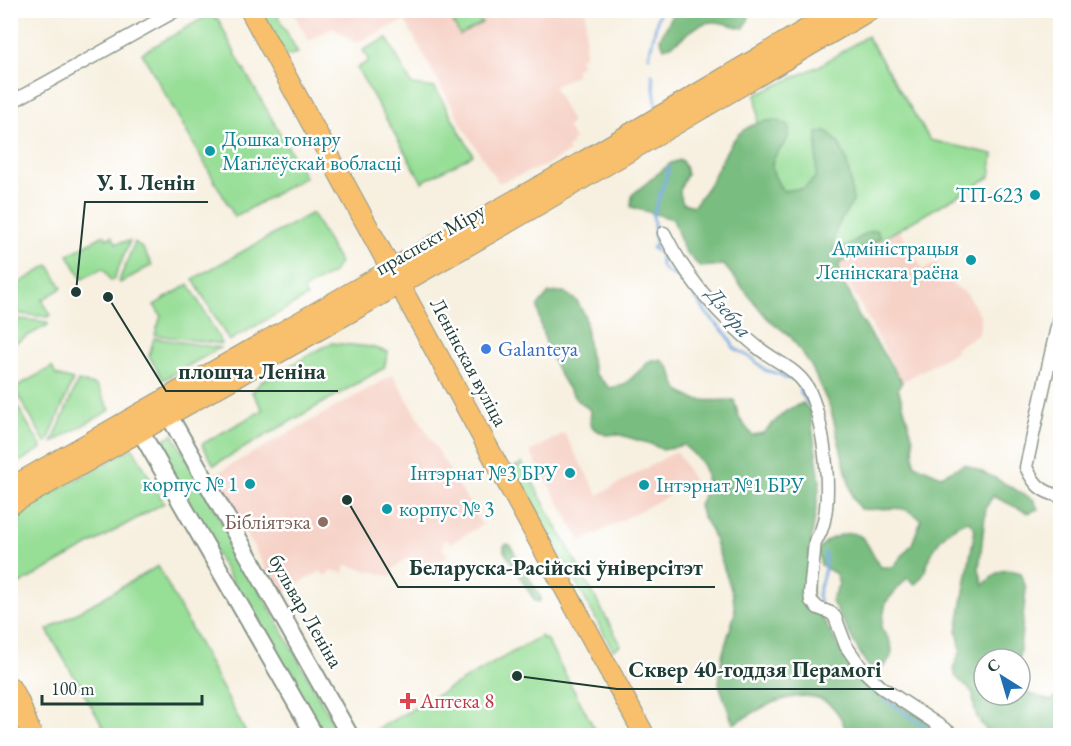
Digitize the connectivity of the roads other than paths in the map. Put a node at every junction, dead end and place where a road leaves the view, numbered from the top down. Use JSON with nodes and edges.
{"nodes":[{"id":1,"x":177,"y":10,"type":"edge"},
{"id":2,"x":238,"y":10,"type":"edge"},
{"id":3,"x":250,"y":10,"type":"edge"},
{"id":4,"x":839,"y":10,"type":"edge"},
{"id":5,"x":870,"y":10,"type":"edge"},
{"id":6,"x":741,"y":79,"type":"junction"},
{"id":7,"x":10,"y":103,"type":"edge"},
{"id":8,"x":664,"y":233,"type":"dead end"},
{"id":9,"x":390,"y":280,"type":"junction"},
{"id":10,"x":1060,"y":313,"type":"edge"},
{"id":11,"x":165,"y":408,"type":"junction"},
{"id":12,"x":137,"y":425,"type":"junction"},
{"id":13,"x":10,"y":488,"type":"edge"},
{"id":14,"x":1056,"y":495,"type":"edge"},
{"id":15,"x":10,"y":505,"type":"edge"},
{"id":16,"x":10,"y":687,"type":"edge"},
{"id":17,"x":32,"y":735,"type":"edge"},
{"id":18,"x":315,"y":735,"type":"edge"},
{"id":19,"x":350,"y":735,"type":"edge"},
{"id":20,"x":633,"y":735,"type":"edge"},
{"id":21,"x":645,"y":735,"type":"edge"},
{"id":22,"x":955,"y":735,"type":"edge"}],
"edges":[{"from":1,"to":7,"type":"street"},
{"from":2,"to":9,"type":"main road","name":"Ленінская вуліца"},
{"from":3,"to":9,"type":"main road","name":"Ленінская вуліца"},
{"from":4,"to":6,"type":"main road","name":"праспект Міру"},
{"from":5,"to":6,"type":"main road","name":"праспект Міру"},
{"from":6,"to":9,"type":"main road","name":"праспект Міру"},
{"from":8,"to":22,"type":"street"},
{"from":9,"to":11,"type":"main road","name":"праспект Міру"},
{"from":9,"to":20,"type":"main road","name":"Ленінская вуліца"},
{"from":9,"to":21,"type":"main road","name":"Ленінская вуліца"},
{"from":10,"to":14,"type":"street"},
{"from":11,"to":12,"type":"main road","name":"праспект Міру"},
{"from":11,"to":19,"type":"street","name":"бульвар Леніна"},
{"from":12,"to":13,"type":"main road","name":"праспект Міру"},
{"from":12,"to":15,"type":"main road","name":"праспект Міру"},
{"from":12,"to":18,"type":"street"},
{"from":16,"to":17,"type":"main road"}]}
